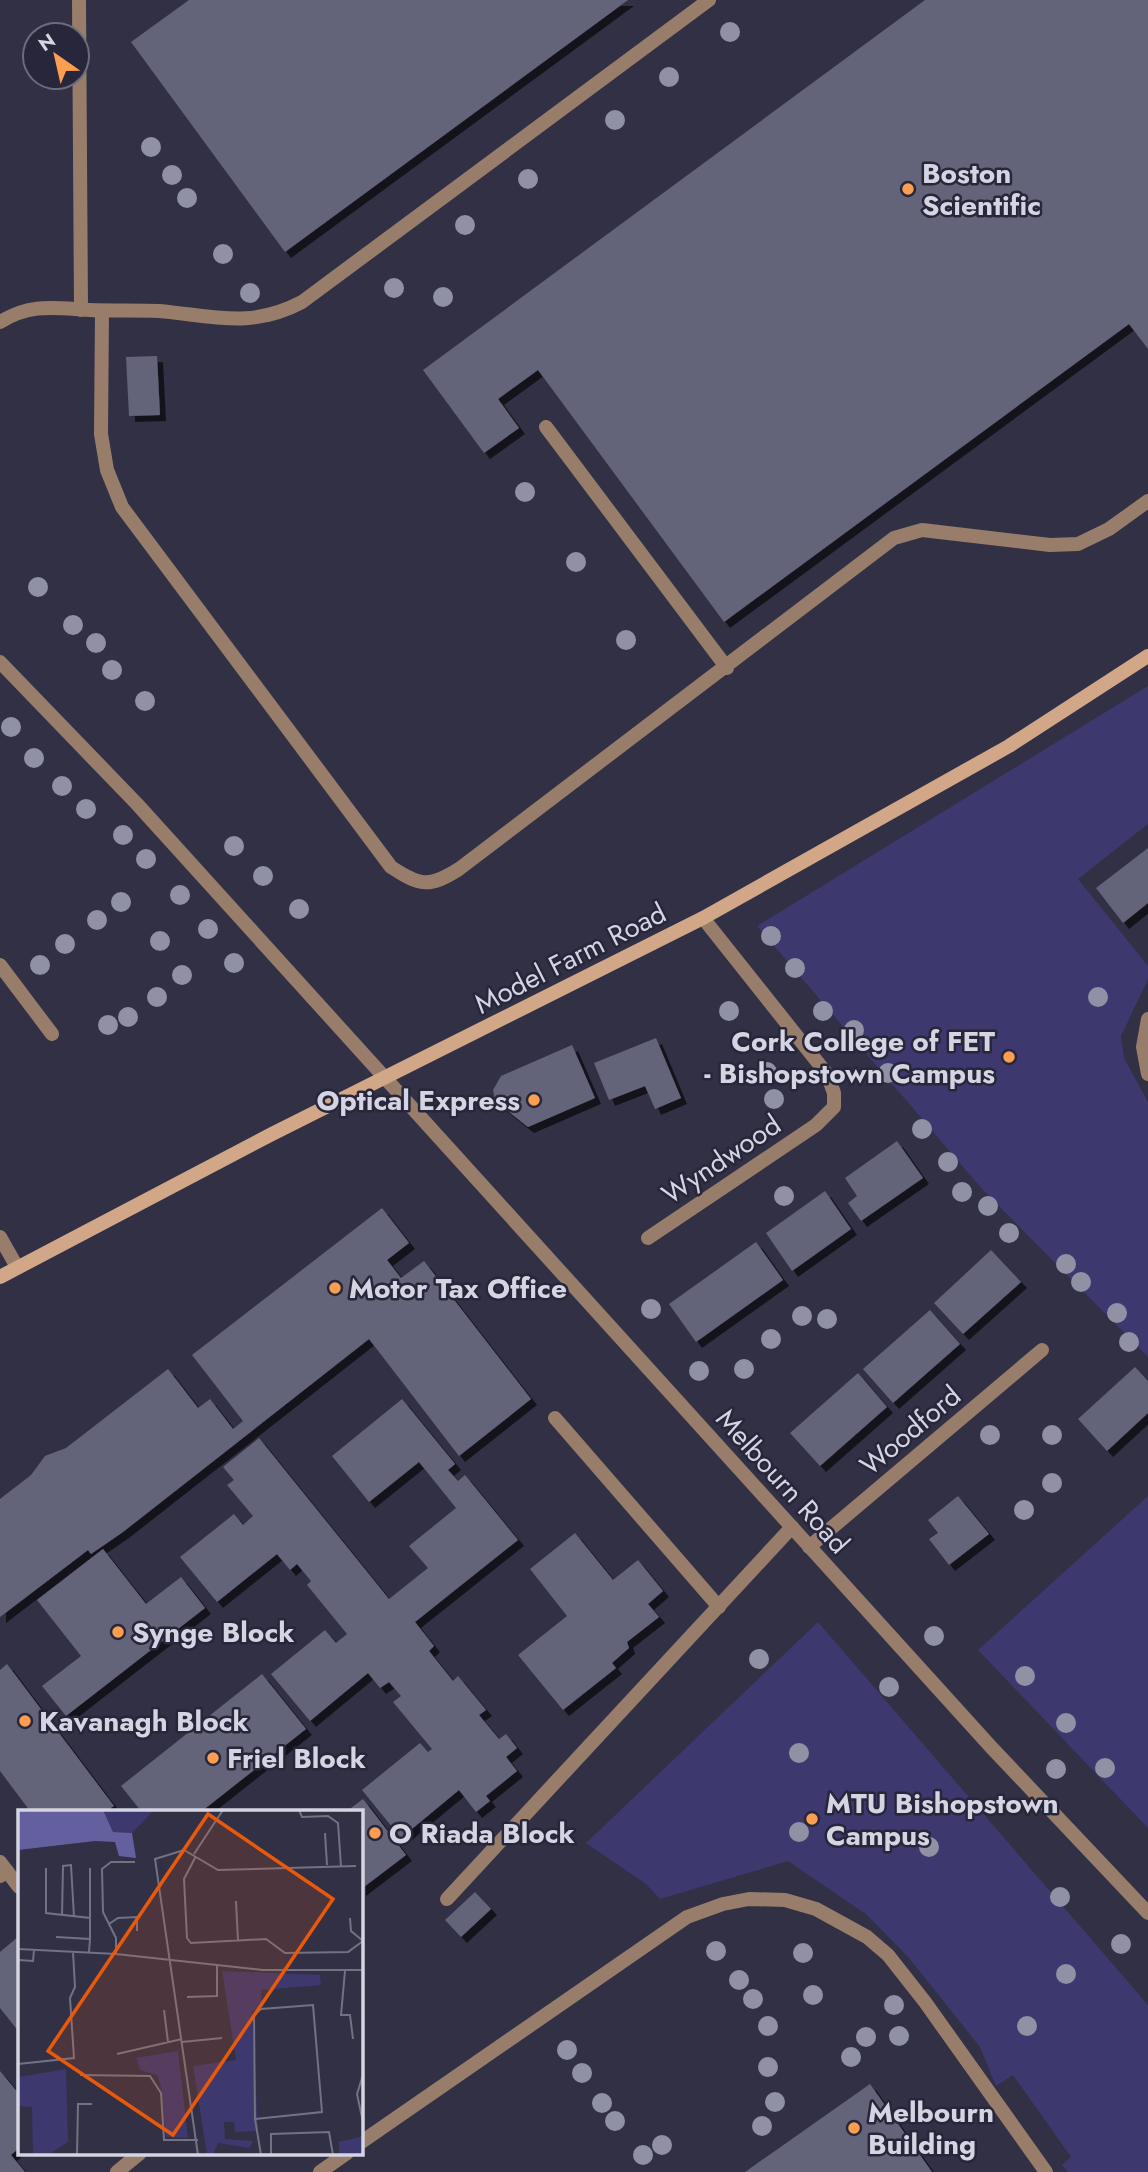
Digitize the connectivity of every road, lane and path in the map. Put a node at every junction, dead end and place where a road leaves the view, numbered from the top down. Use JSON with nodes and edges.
{"nodes":[{"id":1,"x":79,"y":0,"type":"edge"},
{"id":2,"x":709,"y":0,"type":"edge"},
{"id":3,"x":81,"y":310,"type":"junction"},
{"id":4,"x":102,"y":311,"type":"junction"},
{"id":5,"x":0,"y":322,"type":"edge"},
{"id":6,"x":546,"y":427,"type":"dead end"},
{"id":7,"x":1148,"y":501,"type":"edge"},
{"id":8,"x":1148,"y":656,"type":"edge"},
{"id":9,"x":0,"y":662,"type":"edge"},
{"id":10,"x":727,"y":668,"type":"junction"},
{"id":11,"x":703,"y":918,"type":"junction"},
{"id":12,"x":0,"y":965,"type":"edge"},
{"id":13,"x":1148,"y":1019,"type":"edge"},
{"id":14,"x":52,"y":1034,"type":"dead end"},
{"id":15,"x":1148,"y":1074,"type":"edge"},
{"id":16,"x":386,"y":1079,"type":"junction"},
{"id":17,"x":0,"y":1237,"type":"edge"},
{"id":18,"x":648,"y":1238,"type":"dead end"},
{"id":19,"x":17,"y":1267,"type":"junction"},
{"id":20,"x":0,"y":1277,"type":"edge"},
{"id":21,"x":1042,"y":1350,"type":"dead end"},
{"id":22,"x":555,"y":1418,"type":"dead end"},
{"id":23,"x":792,"y":1527,"type":"junction"},
{"id":24,"x":809,"y":1547,"type":"junction"},
{"id":25,"x":719,"y":1606,"type":"junction"},
{"id":26,"x":2,"y":1870,"type":"edge"},
{"id":27,"x":18,"y":1886,"type":"edge"},
{"id":28,"x":447,"y":1899,"type":"dead end"},
{"id":29,"x":1148,"y":1913,"type":"edge"},
{"id":30,"x":362,"y":2142,"type":"edge"},
{"id":31,"x":140,"y":2154,"type":"edge"},
{"id":32,"x":346,"y":2154,"type":"edge"},
{"id":33,"x":117,"y":2172,"type":"edge"},
{"id":34,"x":320,"y":2172,"type":"edge"},
{"id":35,"x":1046,"y":2172,"type":"edge"}],
"edges":[{"from":1,"to":3,"type":"street"},
{"from":2,"to":4,"type":"street"},
{"from":3,"to":4,"type":"street"},
{"from":3,"to":5,"type":"street"},
{"from":4,"to":10,"type":"street"},
{"from":6,"to":10,"type":"street"},
{"from":7,"to":10,"type":"street"},
{"from":8,"to":11,"type":"main road","name":"Model Farm Road"},
{"from":9,"to":16,"type":"street","name":"Melbourn Road"},
{"from":11,"to":16,"type":"main road","name":"Model Farm Road"},
{"from":11,"to":18,"type":"street","name":"Wyndwood"},
{"from":12,"to":14,"type":"street"},
{"from":13,"to":15,"type":"street"},
{"from":16,"to":19,"type":"main road","name":"Model Farm Road"},
{"from":16,"to":23,"type":"street","name":"Melbourn Road"},
{"from":17,"to":19,"type":"street"},
{"from":19,"to":20,"type":"main road","name":"Model Farm Road"},
{"from":21,"to":24,"type":"street","name":"Woodford"},
{"from":22,"to":25,"type":"street"},
{"from":23,"to":24,"type":"street","name":"Melbourn Road"},
{"from":23,"to":25,"type":"street"},
{"from":24,"to":29,"type":"street","name":"Melbourn Road"},
{"from":25,"to":28,"type":"street"},
{"from":26,"to":27,"type":"street"},
{"from":30,"to":35,"type":"street"},
{"from":31,"to":33,"type":"street"},
{"from":32,"to":34,"type":"street"}]}
